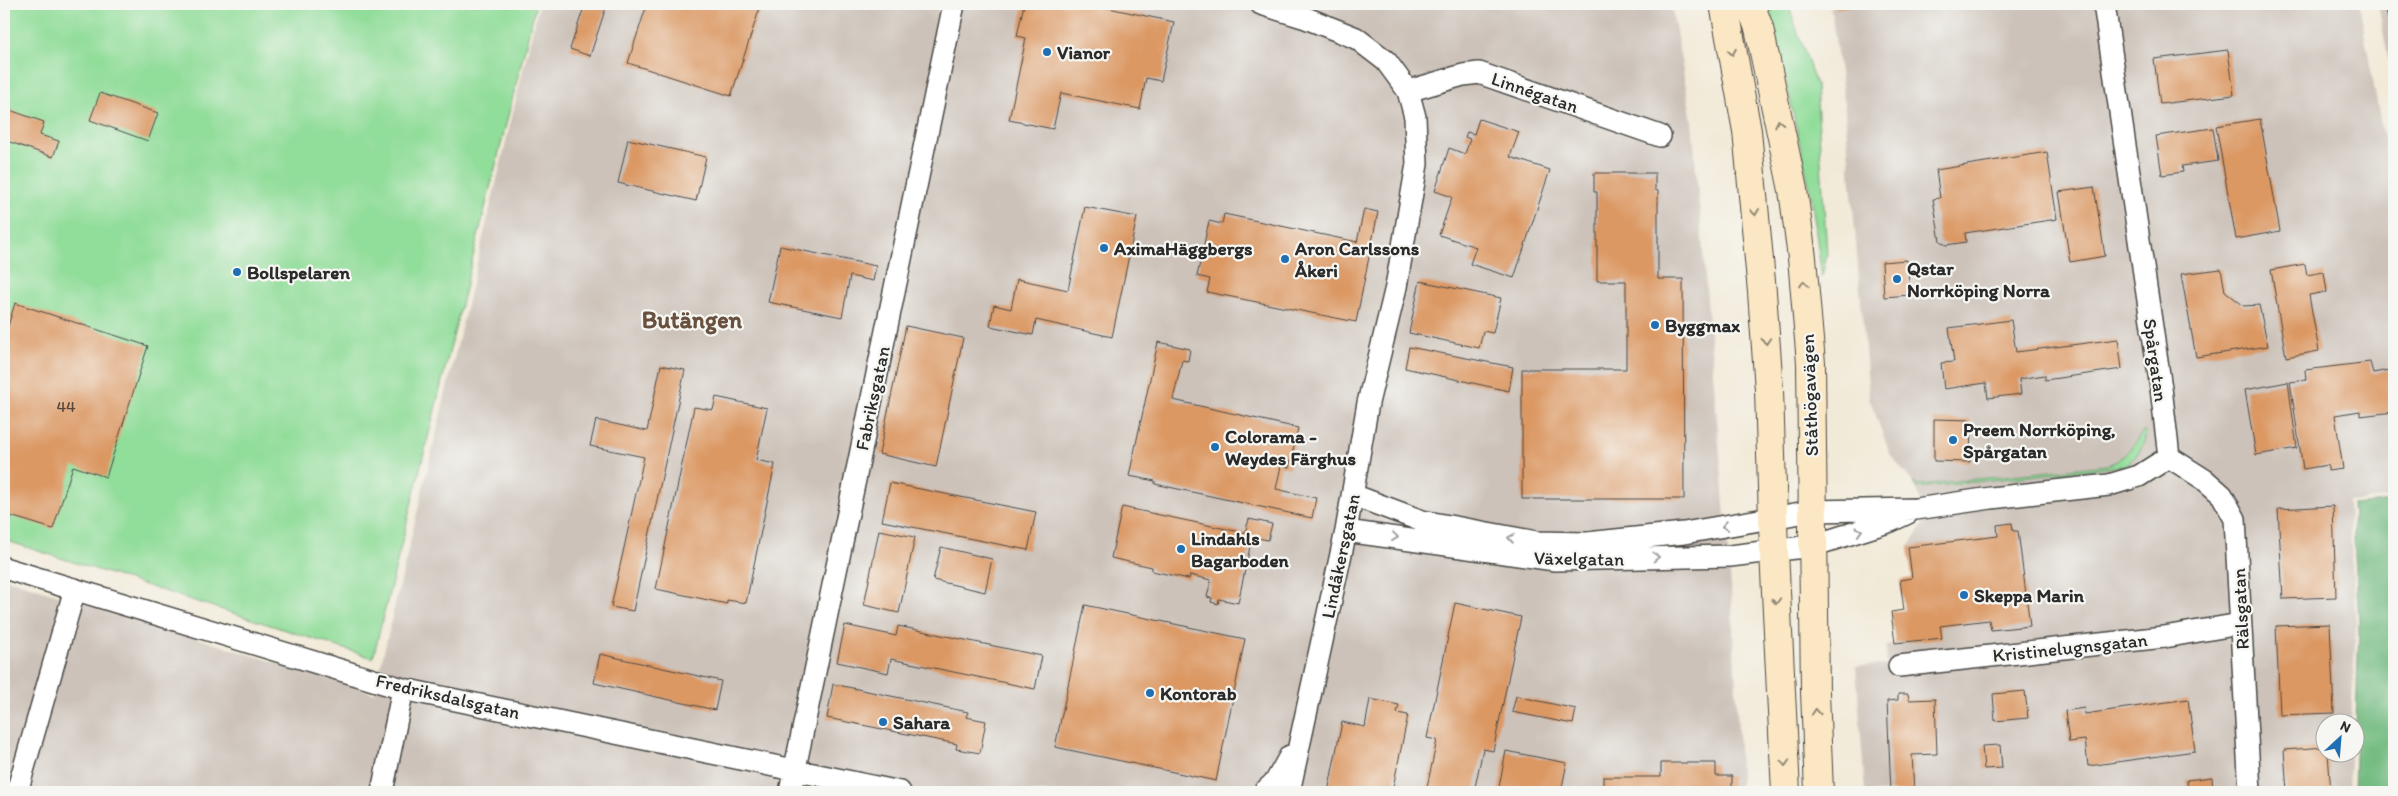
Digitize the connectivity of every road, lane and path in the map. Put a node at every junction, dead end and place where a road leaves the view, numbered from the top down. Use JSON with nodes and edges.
{"nodes":[{"id":1,"x":954,"y":4,"type":"edge"},
{"id":2,"x":1261,"y":4,"type":"edge"},
{"id":3,"x":1724,"y":4,"type":"edge"},
{"id":4,"x":1750,"y":4,"type":"edge"},
{"id":5,"x":2104,"y":4,"type":"edge"},
{"id":6,"x":1408,"y":91,"type":"junction"},
{"id":7,"x":1660,"y":136,"type":"dead end"},
{"id":8,"x":2169,"y":457,"type":"junction"},
{"id":9,"x":1353,"y":494,"type":"junction"},
{"id":10,"x":1916,"y":509,"type":"junction"},
{"id":11,"x":1812,"y":511,"type":"junction"},
{"id":12,"x":1773,"y":518,"type":"junction"},
{"id":13,"x":1346,"y":531,"type":"junction"},
{"id":14,"x":1812,"y":546,"type":"junction"},
{"id":15,"x":1774,"y":552,"type":"junction"},
{"id":16,"x":4,"y":568,"type":"edge"},
{"id":17,"x":75,"y":589,"type":"junction"},
{"id":18,"x":2240,"y":624,"type":"junction"},
{"id":19,"x":1899,"y":666,"type":"dead end"},
{"id":20,"x":403,"y":688,"type":"junction"},
{"id":21,"x":1304,"y":718,"type":"junction"},
{"id":22,"x":795,"y":770,"type":"junction"},
{"id":23,"x":20,"y":792,"type":"edge"},
{"id":24,"x":382,"y":792,"type":"edge"},
{"id":25,"x":790,"y":792,"type":"edge"},
{"id":26,"x":900,"y":792,"type":"edge"},
{"id":27,"x":1264,"y":792,"type":"edge"},
{"id":28,"x":1289,"y":792,"type":"edge"},
{"id":29,"x":1786,"y":792,"type":"edge"},
{"id":30,"x":1820,"y":792,"type":"edge"},
{"id":31,"x":2250,"y":792,"type":"edge"}],
"edges":[{"from":1,"to":22,"type":"street","name":"Fabriksgatan"},
{"from":2,"to":6,"type":"street","name":"Lindåkersgatan"},
{"from":3,"to":12,"type":"main road","name":"Ståthögavägen","one_way":true},
{"from":11,"to":4,"type":"main road","name":"Ståthögavägen","one_way":true},
{"from":5,"to":8,"type":"street","name":"Spårgatan"},
{"from":6,"to":7,"type":"street","name":"Linnégatan"},
{"from":6,"to":9,"type":"street","name":"Lindåkersgatan"},
{"from":8,"to":10,"type":"street"},
{"from":8,"to":18,"type":"street","name":"Rälsgatan"},
{"from":12,"to":9,"type":"street","name":"Växelgatan","one_way":true},
{"from":9,"to":13,"type":"street","name":"Lindåkersgatan"},
{"from":10,"to":11,"type":"street"},
{"from":14,"to":10,"type":"street","one_way":true},
{"from":11,"to":12,"type":"street"},
{"from":11,"to":14,"type":"main road","name":"Ståthögavägen"},
{"from":12,"to":15,"type":"main road","name":"Ståthögavägen"},
{"from":13,"to":15,"type":"street","name":"Växelgatan","one_way":true},
{"from":13,"to":21,"type":"street","name":"Lindåkersgatan"},
{"from":14,"to":15,"type":"street","name":"Växelgatan"},
{"from":30,"to":14,"type":"main road","name":"Ståthögavägen","one_way":true},
{"from":15,"to":29,"type":"main road","name":"Ståthögavägen","one_way":true},
{"from":16,"to":17,"type":"street","name":"Fredriksdalsgatan"},
{"from":17,"to":20,"type":"street","name":"Fredriksdalsgatan"},
{"from":17,"to":23,"type":"street"},
{"from":18,"to":19,"type":"street","name":"Kristinelugnsgatan"},
{"from":18,"to":31,"type":"street","name":"Rälsgatan"},
{"from":20,"to":22,"type":"street","name":"Fredriksdalsgatan"},
{"from":20,"to":24,"type":"street"},
{"from":21,"to":27,"type":"street"},
{"from":21,"to":28,"type":"street","name":"Lindåkersgatan"},
{"from":22,"to":25,"type":"street","name":"Fabriksgatan"},
{"from":22,"to":26,"type":"street","name":"Fredriksdalsgatan"}]}
